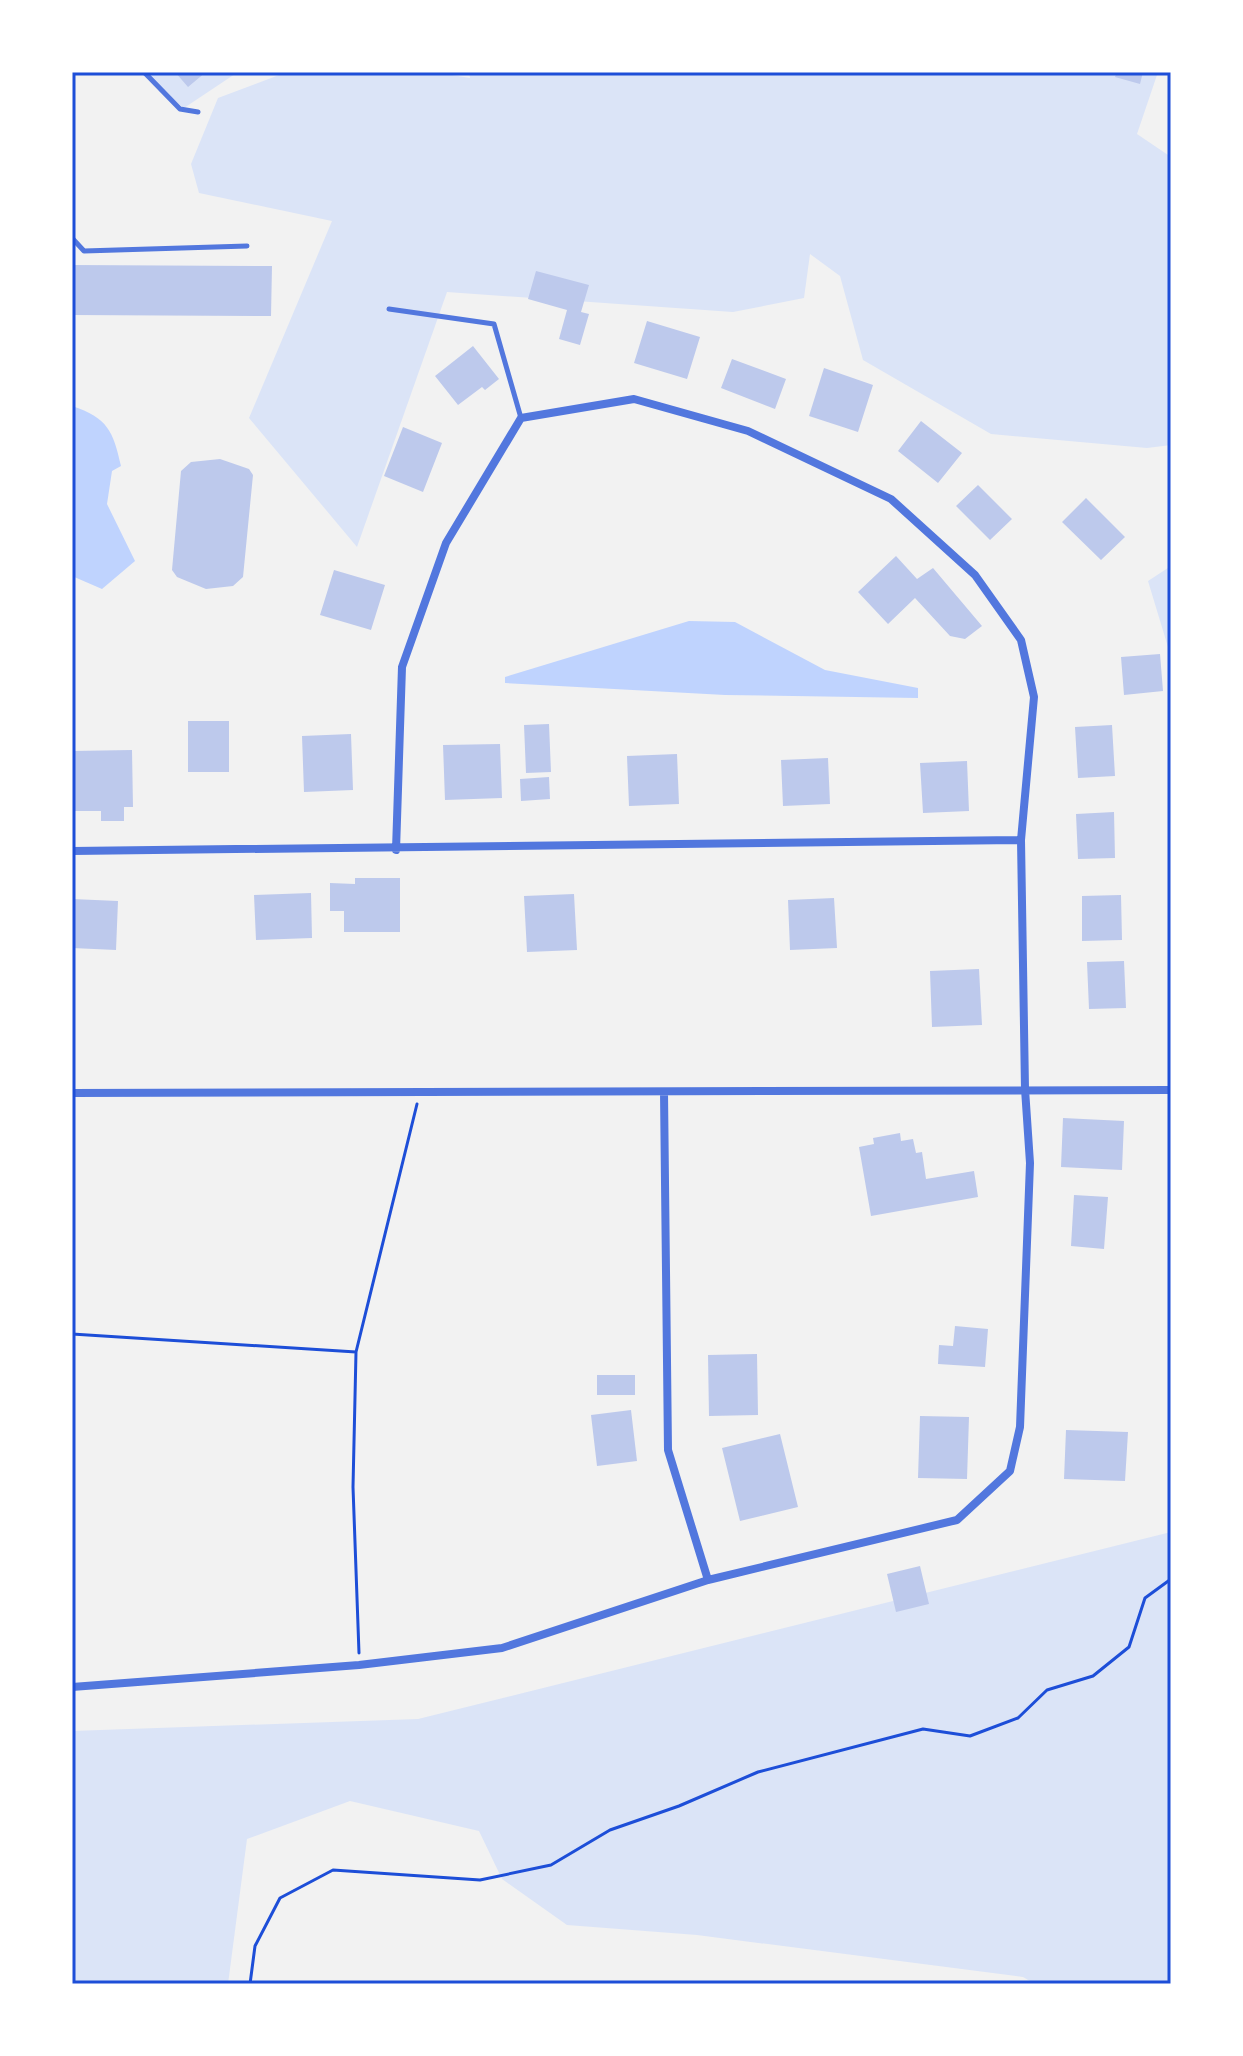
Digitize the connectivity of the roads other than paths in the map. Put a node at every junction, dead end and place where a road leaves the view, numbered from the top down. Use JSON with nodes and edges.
{"nodes":[{"id":1,"x":144,"y":72,"type":"edge"},
{"id":2,"x":198,"y":112,"type":"dead end"},
{"id":3,"x":72,"y":238,"type":"edge"},
{"id":4,"x":247,"y":246,"type":"dead end"},
{"id":5,"x":389,"y":309,"type":"dead end"},
{"id":6,"x":521,"y":418,"type":"junction"},
{"id":7,"x":1021,"y":840,"type":"junction"},
{"id":8,"x":396,"y":850,"type":"junction"},
{"id":9,"x":72,"y":851,"type":"edge"},
{"id":10,"x":1025,"y":1089,"type":"junction"},
{"id":11,"x":1168,"y":1090,"type":"dead end"},
{"id":12,"x":664,"y":1092,"type":"junction"},
{"id":13,"x":72,"y":1093,"type":"edge"},
{"id":14,"x":708,"y":1580,"type":"junction"},
{"id":15,"x":72,"y":1687,"type":"edge"}],
"edges":[{"from":1,"to":2,"type":"lane"},
{"from":3,"to":4,"type":"lane"},
{"from":5,"to":6,"type":"lane"},
{"from":6,"to":7,"type":"street"},
{"from":6,"to":8,"type":"street"},
{"from":7,"to":8,"type":"street"},
{"from":7,"to":10,"type":"street"},
{"from":8,"to":9,"type":"street"},
{"from":10,"to":11,"type":"street"},
{"from":10,"to":12,"type":"street"},
{"from":10,"to":14,"type":"street"},
{"from":12,"to":13,"type":"street"},
{"from":12,"to":14,"type":"street"},
{"from":14,"to":15,"type":"street"}]}
